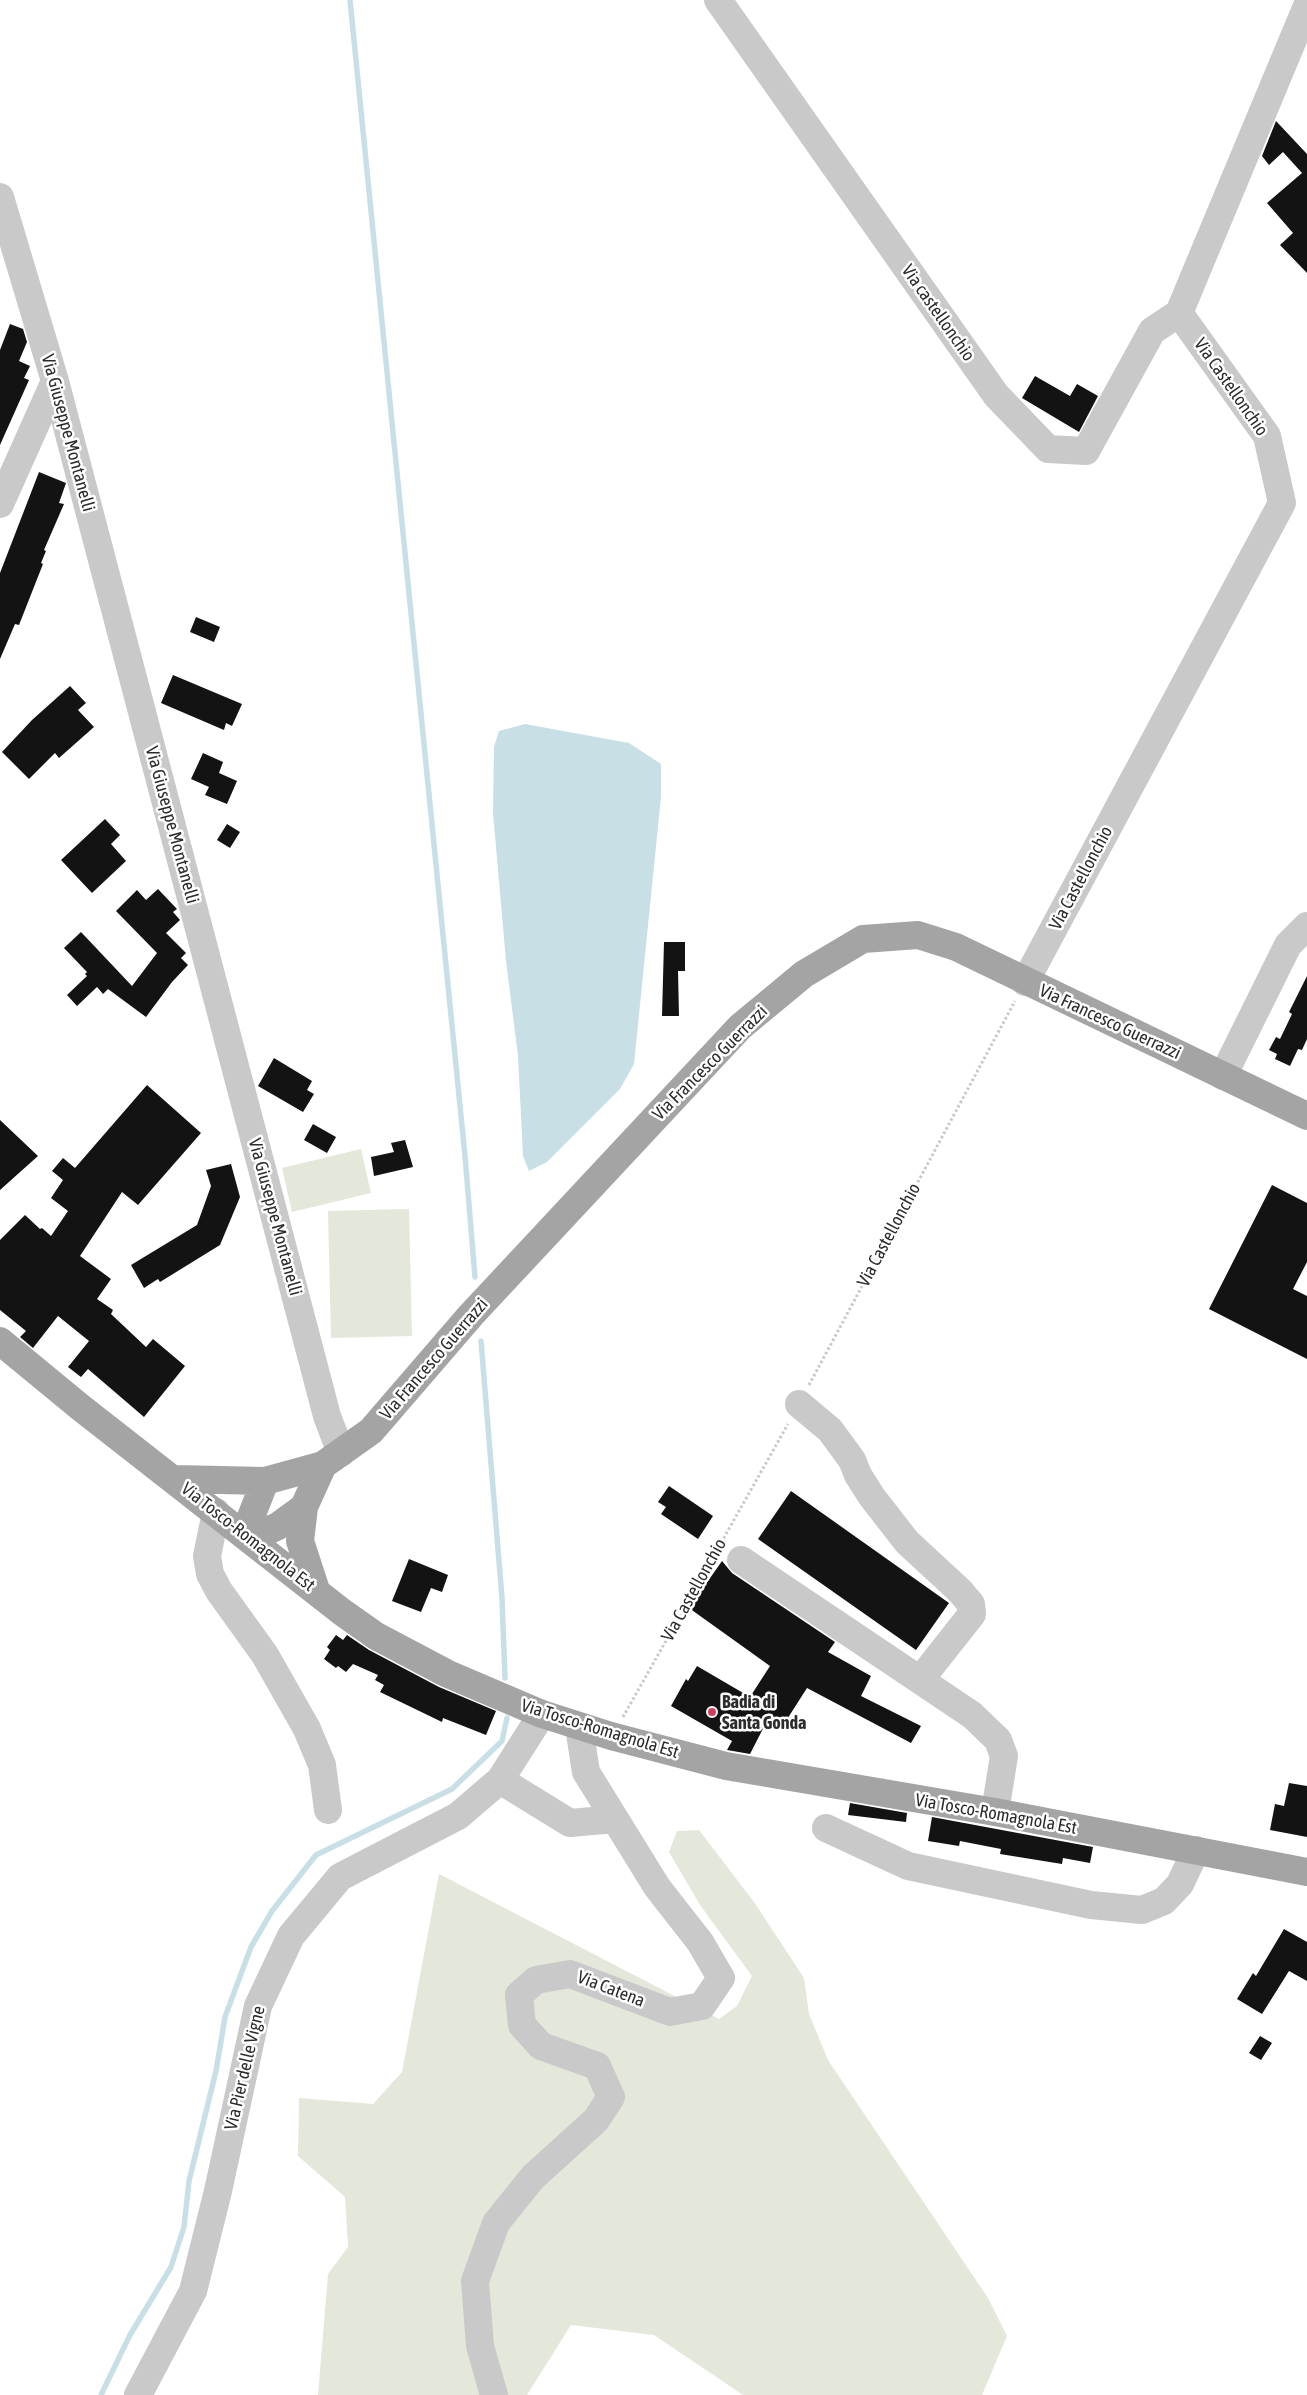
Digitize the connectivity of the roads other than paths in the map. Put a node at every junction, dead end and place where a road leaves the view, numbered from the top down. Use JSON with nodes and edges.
{"nodes":[{"id":1,"x":718,"y":0,"type":"edge"},
{"id":2,"x":1307,"y":6,"type":"edge"},
{"id":3,"x":0,"y":197,"type":"edge"},
{"id":4,"x":1179,"y":314,"type":"junction"},
{"id":5,"x":55,"y":381,"type":"junction"},
{"id":6,"x":0,"y":504,"type":"edge"},
{"id":7,"x":1307,"y":926,"type":"edge"},
{"id":8,"x":1025,"y":982,"type":"junction"},
{"id":9,"x":1223,"y":1076,"type":"junction"},
{"id":10,"x":1306,"y":1114,"type":"edge"},
{"id":11,"x":0,"y":1341,"type":"edge"},
{"id":12,"x":799,"y":1404,"type":"road end"},
{"id":13,"x":332,"y":1459,"type":"junction"},
{"id":14,"x":175,"y":1479,"type":"junction"},
{"id":15,"x":265,"y":1481,"type":"junction"},
{"id":16,"x":304,"y":1507,"type":"junction"},
{"id":17,"x":216,"y":1512,"type":"junction"},
{"id":18,"x":249,"y":1538,"type":"junction"},
{"id":19,"x":742,"y":1560,"type":"dead end"},
{"id":20,"x":316,"y":1590,"type":"junction"},
{"id":21,"x":920,"y":1680,"type":"junction"},
{"id":22,"x":542,"y":1714,"type":"junction"},
{"id":23,"x":579,"y":1726,"type":"junction"},
{"id":24,"x":500,"y":1780,"type":"junction"},
{"id":25,"x":328,"y":1810,"type":"dead end"},
{"id":26,"x":995,"y":1812,"type":"junction"},
{"id":27,"x":615,"y":1819,"type":"junction"},
{"id":28,"x":826,"y":1828,"type":"dead end"},
{"id":29,"x":1196,"y":1850,"type":"junction"},
{"id":30,"x":1307,"y":1872,"type":"edge"},
{"id":31,"x":138,"y":2395,"type":"edge"},
{"id":32,"x":494,"y":2395,"type":"edge"}],
"edges":[{"from":1,"to":4,"type":"street","name":"Via castellonchio"},
{"from":2,"to":4,"type":"street"},
{"from":3,"to":5,"type":"street","name":"Via Giuseppe Montanelli"},
{"from":4,"to":8,"type":"street","name":"Via Castellonchio"},
{"from":5,"to":6,"type":"street"},
{"from":5,"to":13,"type":"street","name":"Via Giuseppe Montanelli"},
{"from":7,"to":9,"type":"street"},
{"from":8,"to":9,"type":"main road","name":"Via Francesco Guerrazzi"},
{"from":8,"to":13,"type":"main road","name":"Via Francesco Guerrazzi"},
{"from":9,"to":10,"type":"main road","name":"Via Francesco Guerrazzi"},
{"from":11,"to":14,"type":"main road","name":"Via Tosco-Romagnola Est"},
{"from":12,"to":21,"type":"street"},
{"from":13,"to":15,"type":"main road","name":"Via Francesco Guerrazzi"},
{"from":13,"to":16,"type":"main road","name":"Via Francesco Guerrazzi"},
{"from":14,"to":15,"type":"main road","name":"Via Francesco Guerrazzi"},
{"from":14,"to":17,"type":"main road","name":"Via Tosco-Romagnola Est"},
{"from":15,"to":18,"type":"main road"},
{"from":16,"to":18,"type":"main road","name":"Via Francesco Guerrazzi"},
{"from":16,"to":20,"type":"main road","name":"Via Francesco Guerrazzi"},
{"from":17,"to":18,"type":"main road","name":"Via Tosco-Romagnola Est"},
{"from":17,"to":25,"type":"street"},
{"from":18,"to":20,"type":"main road","name":"Via Tosco-Romagnola Est"},
{"from":19,"to":21,"type":"street"},
{"from":20,"to":22,"type":"main road","name":"Via Tosco-Romagnola Est"},
{"from":21,"to":26,"type":"street"},
{"from":22,"to":23,"type":"main road","name":"Via Tosco-Romagnola Est"},
{"from":22,"to":24,"type":"street","name":"Via Pier delle Vigne"},
{"from":23,"to":26,"type":"main road","name":"Via Tosco-Romagnola Est"},
{"from":23,"to":27,"type":"street","name":"Via Catena"},
{"from":24,"to":27,"type":"street"},
{"from":24,"to":31,"type":"street","name":"Via Pier delle Vigne"},
{"from":26,"to":29,"type":"main road","name":"Via Tosco-Romagnola Est"},
{"from":27,"to":32,"type":"street","name":"Via Catena"},
{"from":28,"to":29,"type":"street"},
{"from":29,"to":30,"type":"main road","name":"Via Tosco-Romagnola Est"}]}
